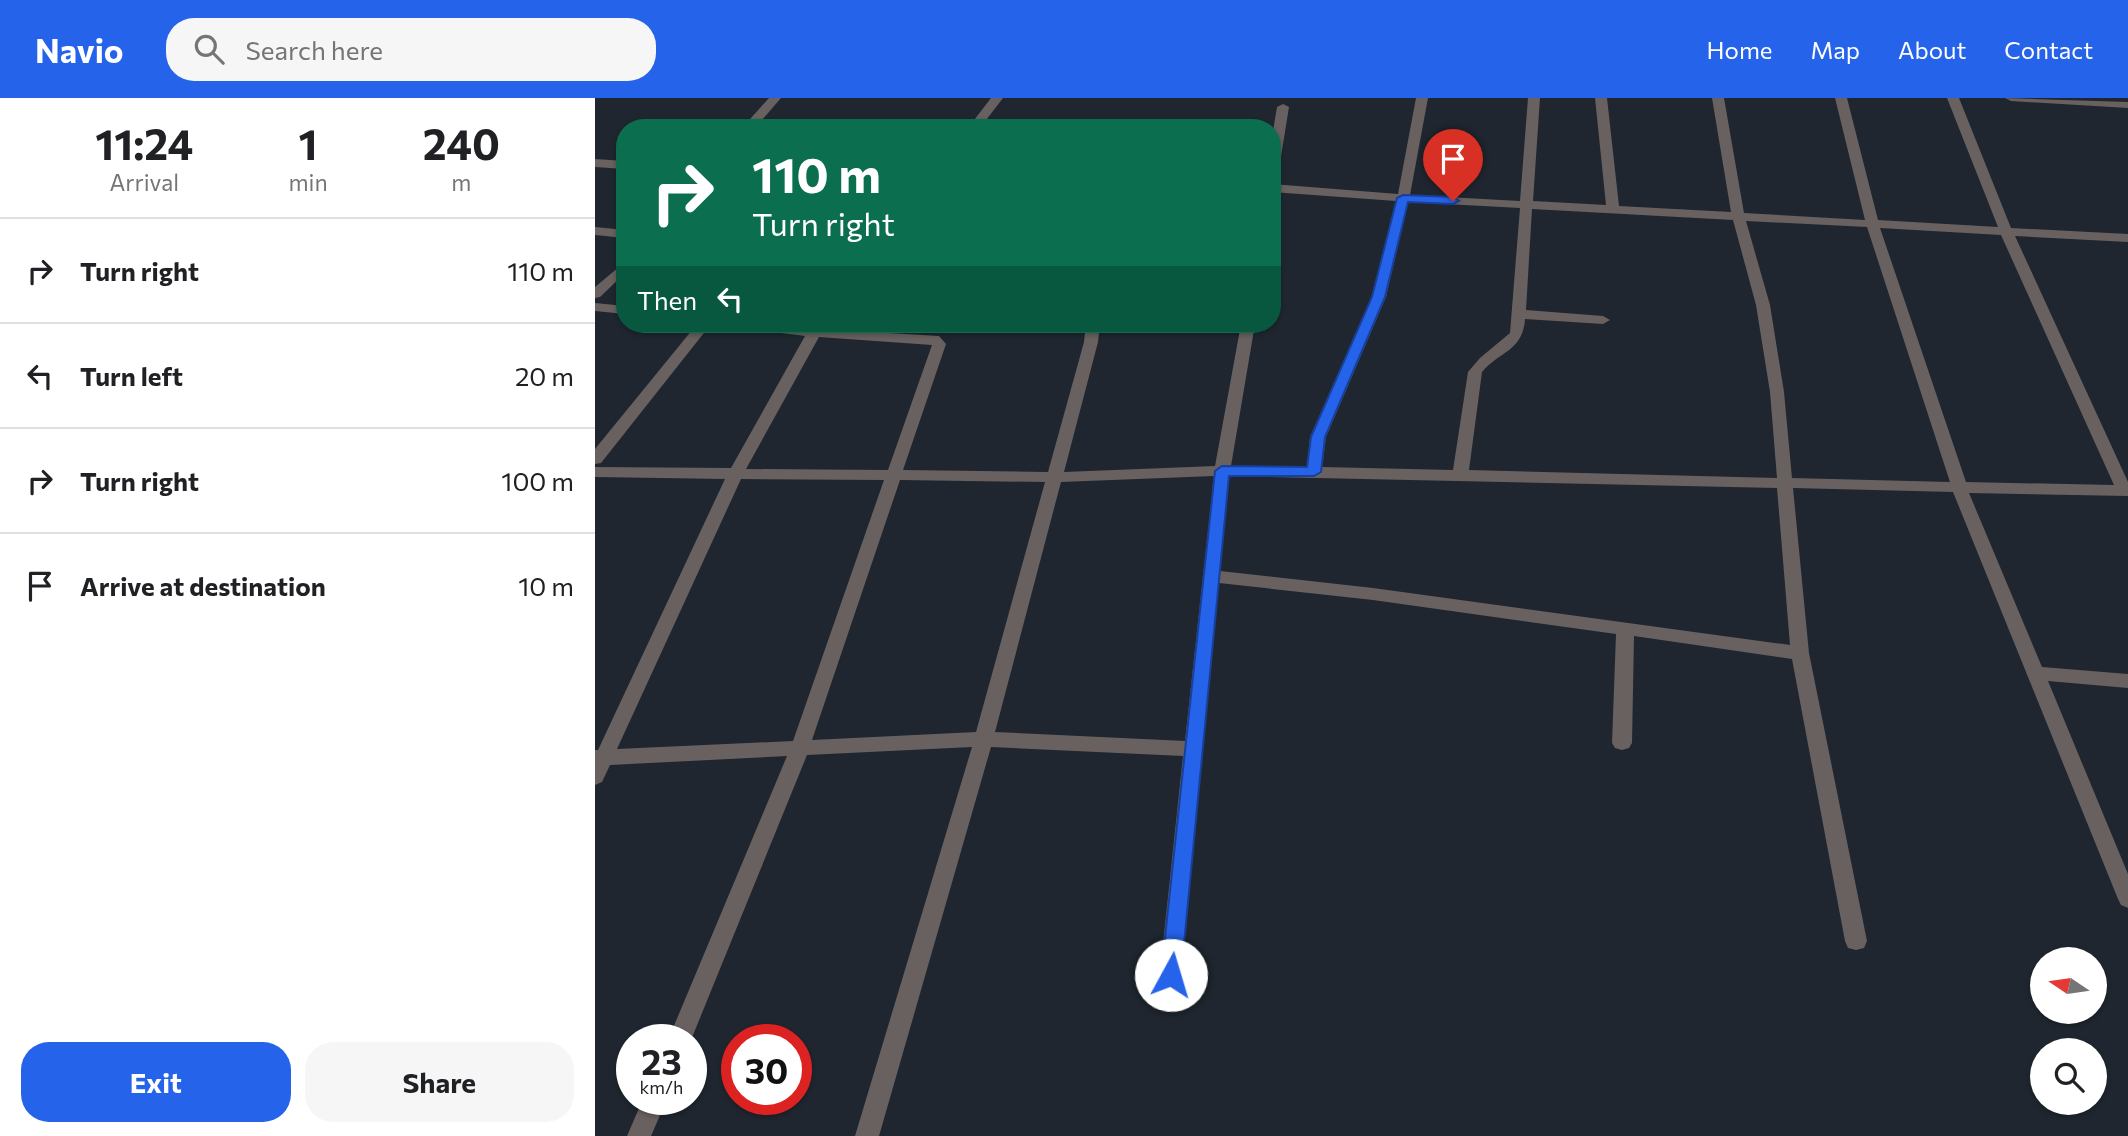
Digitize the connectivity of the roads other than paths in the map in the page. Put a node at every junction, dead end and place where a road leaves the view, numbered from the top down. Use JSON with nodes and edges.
{"nodes":[{"id":1,"x":775,"y":98,"type":"edge"},
{"id":2,"x":997,"y":98,"type":"edge"},
{"id":3,"x":1422,"y":98,"type":"edge"},
{"id":4,"x":1534,"y":98,"type":"edge"},
{"id":5,"x":1601,"y":98,"type":"edge"},
{"id":6,"x":1719,"y":98,"type":"edge"},
{"id":7,"x":1841,"y":98,"type":"edge"},
{"id":8,"x":1953,"y":98,"type":"edge"},
{"id":9,"x":2011,"y":98,"type":"edge"},
{"id":10,"x":2064,"y":100,"type":"edge"},
{"id":11,"x":2128,"y":105,"type":"edge"},
{"id":12,"x":1283,"y":107,"type":"dead end"},
{"id":13,"x":756,"y":119,"type":"edge"},
{"id":14,"x":981,"y":119,"type":"edge"},
{"id":15,"x":1281,"y":119,"type":"edge"},
{"id":16,"x":595,"y":163,"type":"edge"},
{"id":17,"x":616,"y":164,"type":"edge"},
{"id":18,"x":1281,"y":189,"type":"edge"},
{"id":19,"x":1403,"y":198,"type":"junction"},
{"id":20,"x":1528,"y":204,"type":"junction"},
{"id":21,"x":1613,"y":208,"type":"junction"},
{"id":22,"x":1738,"y":215,"type":"junction"},
{"id":23,"x":1872,"y":223,"type":"junction"},
{"id":24,"x":595,"y":231,"type":"edge"},
{"id":25,"x":2006,"y":231,"type":"junction"},
{"id":26,"x":616,"y":233,"type":"edge"},
{"id":27,"x":2128,"y":238,"type":"edge"},
{"id":28,"x":616,"y":274,"type":"edge"},
{"id":29,"x":595,"y":294,"type":"edge"},
{"id":30,"x":595,"y":307,"type":"edge"},
{"id":31,"x":616,"y":309,"type":"edge"},
{"id":32,"x":1518,"y":314,"type":"junction"},
{"id":33,"x":1603,"y":320,"type":"dead end"},
{"id":34,"x":697,"y":333,"type":"edge"},
{"id":35,"x":813,"y":333,"type":"edge"},
{"id":36,"x":870,"y":333,"type":"edge"},
{"id":37,"x":1092,"y":333,"type":"edge"},
{"id":38,"x":1246,"y":333,"type":"edge"},
{"id":39,"x":595,"y":459,"type":"edge"},
{"id":40,"x":1222,"y":471,"type":"junction"},
{"id":41,"x":595,"y":472,"type":"edge"},
{"id":42,"x":1314,"y":472,"type":"junction"},
{"id":43,"x":735,"y":475,"type":"junction"},
{"id":44,"x":1460,"y":475,"type":"junction"},
{"id":45,"x":892,"y":476,"type":"junction"},
{"id":46,"x":1055,"y":477,"type":"junction"},
{"id":47,"x":1786,"y":484,"type":"junction"},
{"id":48,"x":1961,"y":489,"type":"junction"},
{"id":49,"x":2126,"y":491,"type":"edge"},
{"id":50,"x":1211,"y":576,"type":"junction"},
{"id":51,"x":1625,"y":629,"type":"junction"},
{"id":52,"x":1800,"y":653,"type":"junction"},
{"id":53,"x":2036,"y":673,"type":"junction"},
{"id":54,"x":2128,"y":681,"type":"edge"},
{"id":55,"x":985,"y":739,"type":"junction"},
{"id":56,"x":1622,"y":743,"type":"dead end"},
{"id":57,"x":800,"y":748,"type":"junction"},
{"id":58,"x":1194,"y":749,"type":"junction"},
{"id":59,"x":600,"y":758,"type":"edge"},
{"id":60,"x":595,"y":777,"type":"edge"},
{"id":61,"x":2128,"y":899,"type":"edge"},
{"id":62,"x":1856,"y":942,"type":"dead end"},
{"id":63,"x":1168,"y":1000,"type":"dead end"},
{"id":64,"x":686,"y":1024,"type":"edge"},
{"id":65,"x":648,"y":1115,"type":"edge"},
{"id":66,"x":639,"y":1136,"type":"edge"},
{"id":67,"x":867,"y":1136,"type":"edge"}],
"edges":[{"from":1,"to":13,"type":"street"},
{"from":2,"to":14,"type":"street"},
{"from":3,"to":19,"type":"street"},
{"from":4,"to":20,"type":"street"},
{"from":5,"to":21,"type":"street"},
{"from":6,"to":22,"type":"street"},
{"from":7,"to":23,"type":"street"},
{"from":8,"to":25,"type":"street"},
{"from":9,"to":10,"type":"street"},
{"from":10,"to":11,"type":"street"},
{"from":12,"to":15,"type":"street"},
{"from":16,"to":17,"type":"street"},
{"from":18,"to":19,"type":"street"},
{"from":19,"to":20,"type":"street"},
{"from":19,"to":42,"type":"street"},
{"from":20,"to":21,"type":"street"},
{"from":20,"to":32,"type":"street"},
{"from":21,"to":22,"type":"street"},
{"from":22,"to":23,"type":"street"},
{"from":22,"to":47,"type":"street"},
{"from":23,"to":25,"type":"street"},
{"from":23,"to":48,"type":"street"},
{"from":24,"to":26,"type":"street"},
{"from":25,"to":27,"type":"street"},
{"from":25,"to":49,"type":"street"},
{"from":28,"to":29,"type":"street"},
{"from":30,"to":31,"type":"street"},
{"from":32,"to":33,"type":"street"},
{"from":32,"to":44,"type":"street"},
{"from":34,"to":39,"type":"street"},
{"from":35,"to":43,"type":"street"},
{"from":36,"to":45,"type":"street"},
{"from":37,"to":46,"type":"street"},
{"from":38,"to":40,"type":"street"},
{"from":40,"to":42,"type":"street"},
{"from":40,"to":46,"type":"street"},
{"from":40,"to":50,"type":"street"},
{"from":41,"to":43,"type":"street"},
{"from":42,"to":44,"type":"street"},
{"from":43,"to":45,"type":"street"},
{"from":43,"to":59,"type":"street"},
{"from":44,"to":47,"type":"street"},
{"from":45,"to":46,"type":"street"},
{"from":45,"to":57,"type":"street"},
{"from":46,"to":55,"type":"street"},
{"from":47,"to":48,"type":"street"},
{"from":47,"to":52,"type":"street"},
{"from":48,"to":49,"type":"street"},
{"from":48,"to":53,"type":"street"},
{"from":50,"to":51,"type":"street"},
{"from":50,"to":58,"type":"street"},
{"from":51,"to":52,"type":"street"},
{"from":51,"to":56,"type":"street"},
{"from":52,"to":62,"type":"street"},
{"from":53,"to":54,"type":"street"},
{"from":53,"to":61,"type":"street"},
{"from":55,"to":57,"type":"street"},
{"from":55,"to":58,"type":"street"},
{"from":55,"to":67,"type":"street"},
{"from":57,"to":59,"type":"street"},
{"from":57,"to":64,"type":"street"},
{"from":58,"to":63,"type":"street"},
{"from":59,"to":60,"type":"street"},
{"from":65,"to":66,"type":"street"}]}
